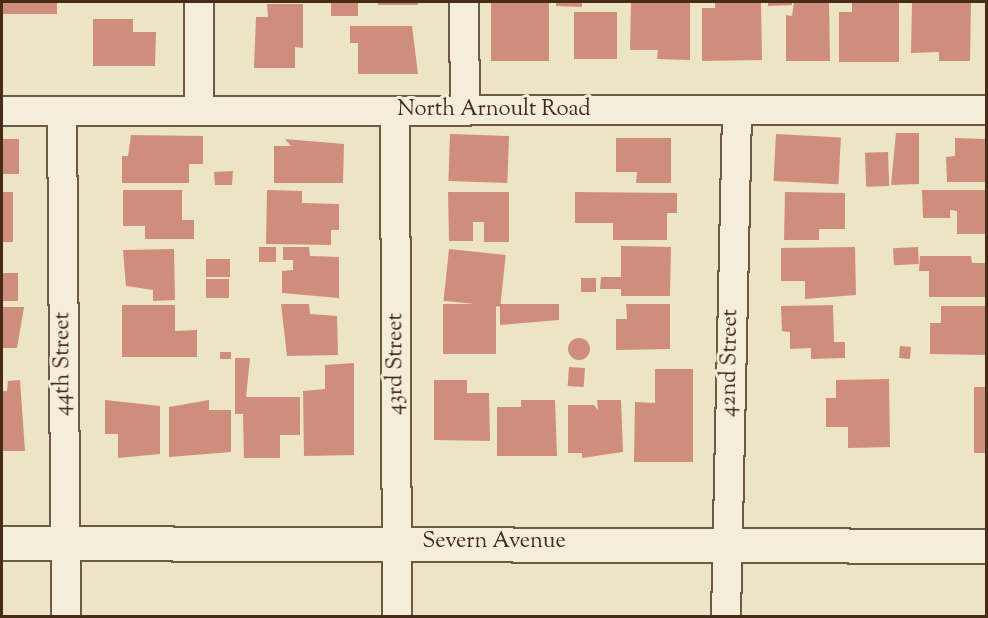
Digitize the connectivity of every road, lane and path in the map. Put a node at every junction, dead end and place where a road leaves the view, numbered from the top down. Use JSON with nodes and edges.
{"nodes":[{"id":1,"x":199,"y":2,"type":"edge"},
{"id":2,"x":464,"y":2,"type":"edge"},
{"id":3,"x":199,"y":110,"type":"junction"},
{"id":4,"x":737,"y":110,"type":"junction"},
{"id":5,"x":987,"y":110,"type":"edge"},
{"id":6,"x":2,"y":111,"type":"edge"},
{"id":7,"x":62,"y":111,"type":"junction"},
{"id":8,"x":395,"y":111,"type":"junction"},
{"id":9,"x":465,"y":111,"type":"junction"},
{"id":10,"x":65,"y":542,"type":"junction"},
{"id":11,"x":398,"y":542,"type":"junction"},
{"id":12,"x":2,"y":543,"type":"edge"},
{"id":13,"x":727,"y":544,"type":"junction"},
{"id":14,"x":987,"y":546,"type":"edge"},
{"id":15,"x":66,"y":616,"type":"edge"},
{"id":16,"x":397,"y":616,"type":"edge"},
{"id":17,"x":726,"y":616,"type":"edge"}],
"edges":[{"from":1,"to":3,"type":"street"},
{"from":2,"to":9,"type":"street"},
{"from":3,"to":7,"type":"street","name":"North Arnoult Road"},
{"from":3,"to":8,"type":"street","name":"North Arnoult Road"},
{"from":4,"to":5,"type":"street","name":"North Arnoult Road"},
{"from":4,"to":9,"type":"street","name":"North Arnoult Road"},
{"from":4,"to":13,"type":"street","name":"42nd Street"},
{"from":6,"to":7,"type":"street","name":"North Arnoult Road"},
{"from":7,"to":10,"type":"street","name":"44th Street"},
{"from":8,"to":9,"type":"street","name":"North Arnoult Road"},
{"from":8,"to":11,"type":"street","name":"43rd Street"},
{"from":10,"to":11,"type":"street","name":"Severn Avenue"},
{"from":10,"to":12,"type":"street","name":"Severn Avenue"},
{"from":10,"to":15,"type":"street","name":"44th Street"},
{"from":11,"to":13,"type":"street","name":"Severn Avenue"},
{"from":11,"to":16,"type":"street","name":"43rd Street"},
{"from":13,"to":14,"type":"street","name":"Severn Avenue"},
{"from":13,"to":17,"type":"street","name":"42nd Street"}]}
